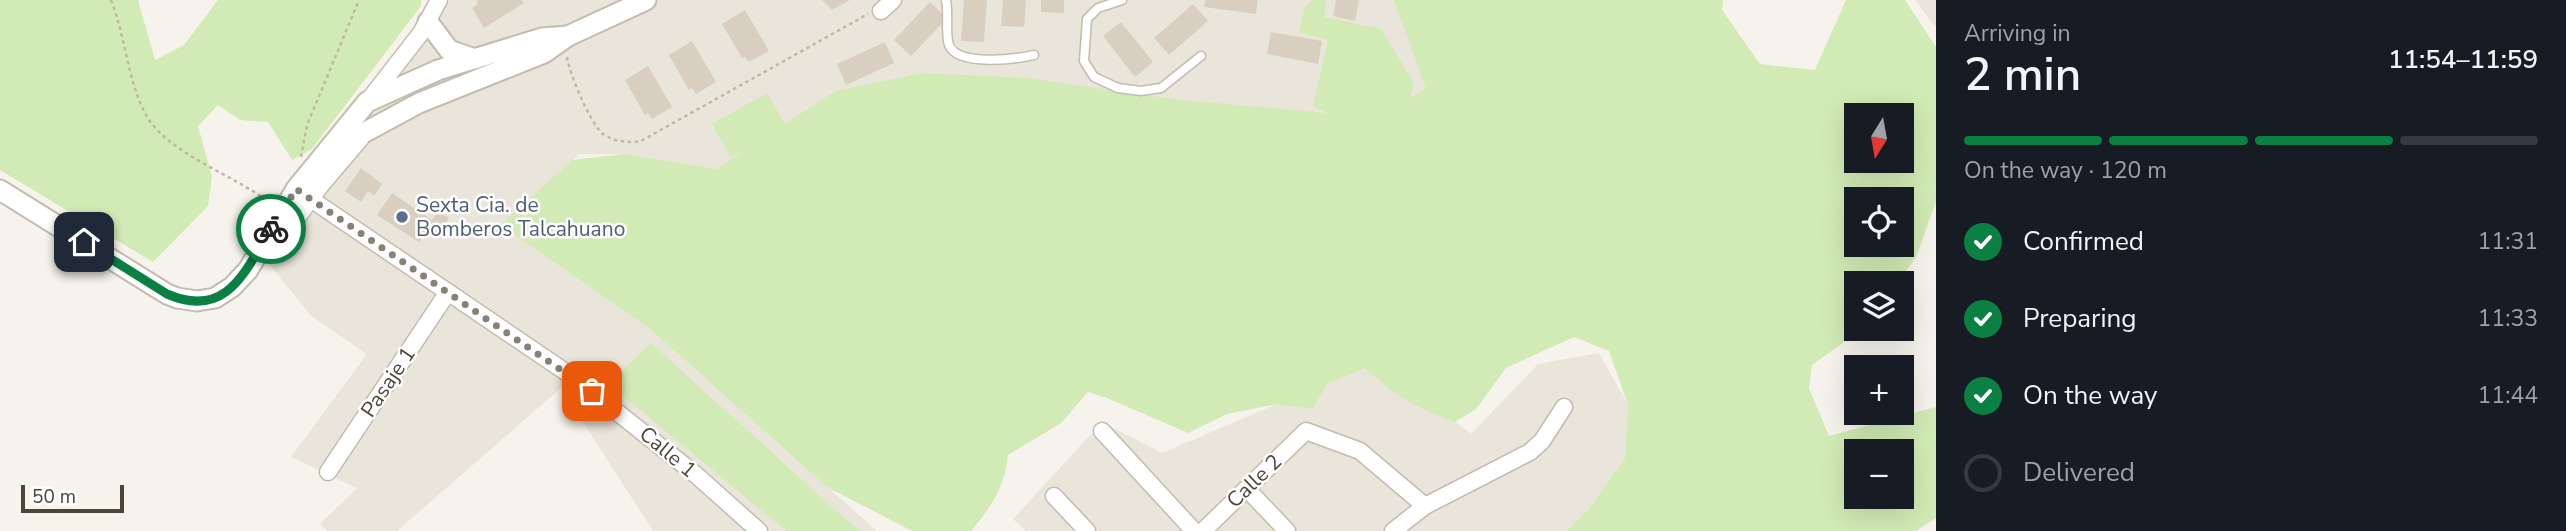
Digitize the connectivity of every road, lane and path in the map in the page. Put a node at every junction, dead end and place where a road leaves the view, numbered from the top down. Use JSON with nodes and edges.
{"nodes":[{"id":1,"x":111,"y":0,"type":"edge"},
{"id":2,"x":359,"y":0,"type":"edge"},
{"id":3,"x":439,"y":0,"type":"edge"},
{"id":4,"x":646,"y":0,"type":"edge"},
{"id":5,"x":946,"y":0,"type":"edge"},
{"id":6,"x":1122,"y":0,"type":"edge"},
{"id":7,"x":887,"y":6,"type":"edge"},
{"id":8,"x":428,"y":22,"type":"junction"},
{"id":9,"x":568,"y":36,"type":"junction"},
{"id":10,"x":1034,"y":55,"type":"dead end"},
{"id":11,"x":1201,"y":56,"type":"dead end"},
{"id":12,"x":476,"y":60,"type":"junction"},
{"id":13,"x":367,"y":102,"type":"junction"},
{"id":14,"x":367,"y":131,"type":"junction"},
{"id":15,"x":323,"y":155,"type":"junction"},
{"id":16,"x":309,"y":173,"type":"junction"},
{"id":17,"x":0,"y":190,"type":"edge"},
{"id":18,"x":303,"y":194,"type":"junction"},
{"id":19,"x":281,"y":212,"type":"junction"},
{"id":20,"x":281,"y":240,"type":"dead end"},
{"id":21,"x":448,"y":292,"type":"junction"},
{"id":22,"x":1564,"y":407,"type":"dead end"},
{"id":23,"x":1102,"y":431,"type":"dead end"},
{"id":24,"x":328,"y":472,"type":"dead end"},
{"id":25,"x":1247,"y":489,"type":"junction"},
{"id":26,"x":1054,"y":496,"type":"dead end"},
{"id":27,"x":1424,"y":506,"type":"junction"},
{"id":28,"x":759,"y":531,"type":"edge"},
{"id":29,"x":1087,"y":531,"type":"edge"},
{"id":30,"x":1194,"y":531,"type":"edge"},
{"id":31,"x":1203,"y":531,"type":"edge"},
{"id":32,"x":1287,"y":531,"type":"edge"},
{"id":33,"x":1393,"y":531,"type":"edge"}],
"edges":[{"from":1,"to":19,"type":"path"},
{"from":2,"to":16,"type":"path"},
{"from":3,"to":8,"type":"street"},
{"from":4,"to":9,"type":"street"},
{"from":5,"to":10,"type":"lane"},
{"from":6,"to":11,"type":"lane"},
{"from":7,"to":9,"type":"path"},
{"from":8,"to":12,"type":"street"},
{"from":8,"to":13,"type":"street"},
{"from":9,"to":12,"type":"street"},
{"from":9,"to":14,"type":"street"},
{"from":12,"to":13,"type":"street"},
{"from":13,"to":15,"type":"street"},
{"from":14,"to":15,"type":"street"},
{"from":14,"to":18,"type":"street"},
{"from":15,"to":16,"type":"street"},
{"from":16,"to":18,"type":"street"},
{"from":17,"to":19,"type":"street"},
{"from":18,"to":19,"type":"street"},
{"from":18,"to":20,"type":"street"},
{"from":18,"to":21,"type":"street","name":"Calle 1"},
{"from":21,"to":24,"type":"street","name":"Pasaje 1"},
{"from":21,"to":28,"type":"street","name":"Calle 1"},
{"from":22,"to":27,"type":"street"},
{"from":23,"to":30,"type":"street"},
{"from":25,"to":27,"type":"street","name":"Calle 2"},
{"from":25,"to":31,"type":"street","name":"Calle 2"},
{"from":25,"to":32,"type":"street"},
{"from":26,"to":29,"type":"street"},
{"from":27,"to":33,"type":"street"}]}
